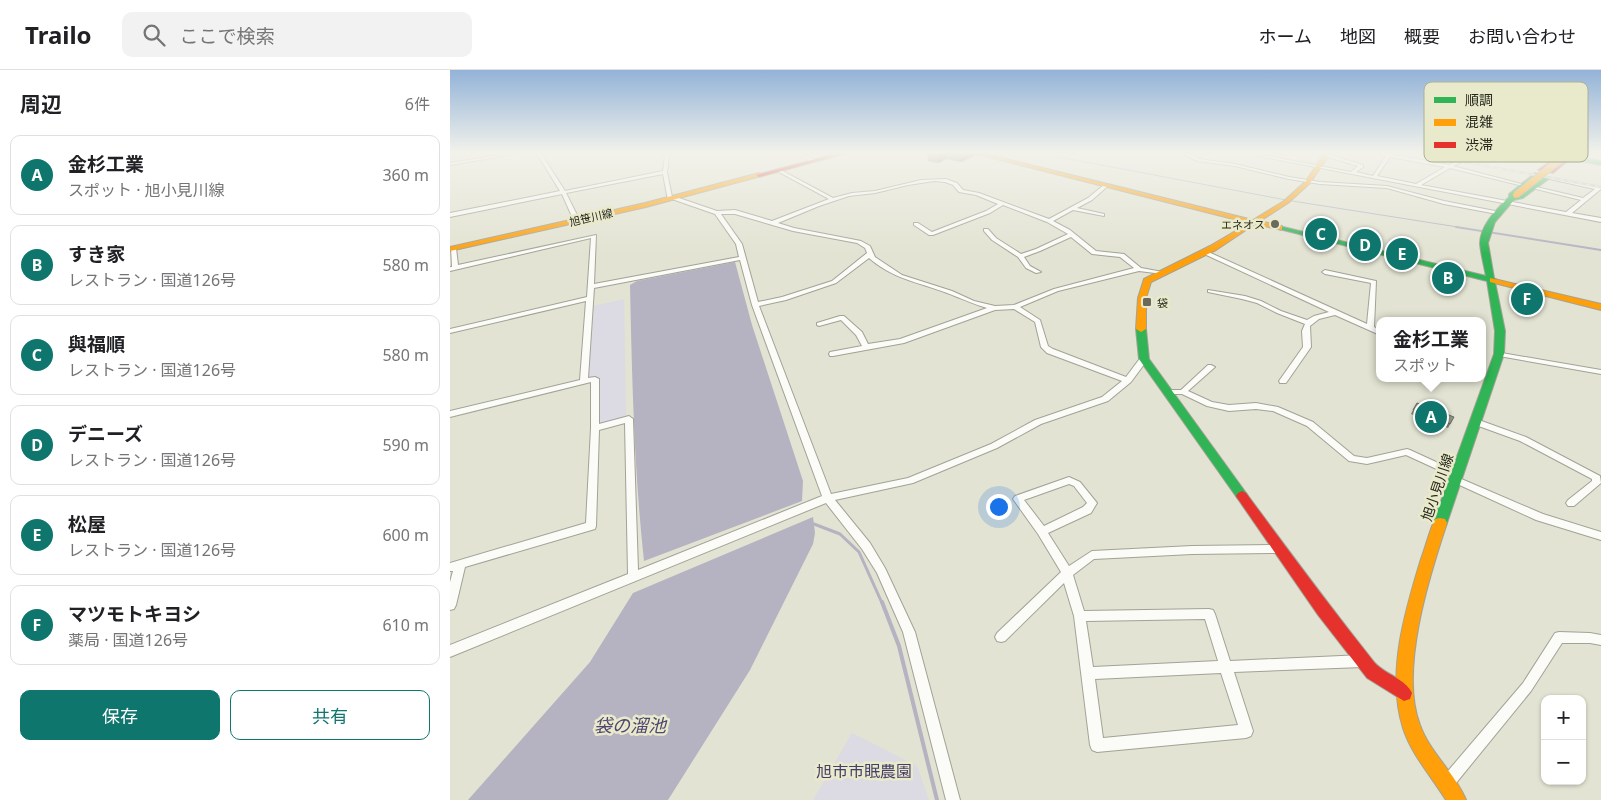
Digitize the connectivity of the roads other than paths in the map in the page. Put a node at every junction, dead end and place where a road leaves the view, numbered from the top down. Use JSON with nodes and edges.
{"nodes":[{"id":1,"x":559,"y":186,"type":"edge"},
{"id":2,"x":593,"y":186,"type":"edge"},
{"id":3,"x":669,"y":186,"type":"edge"},
{"id":4,"x":718,"y":186,"type":"edge"},
{"id":5,"x":808,"y":186,"type":"edge"},
{"id":6,"x":896,"y":186,"type":"edge"},
{"id":7,"x":957,"y":186,"type":"edge"},
{"id":8,"x":1105,"y":186,"type":"edge"},
{"id":9,"x":1111,"y":186,"type":"edge"},
{"id":10,"x":1303,"y":186,"type":"edge"},
{"id":11,"x":1372,"y":186,"type":"edge"},
{"id":12,"x":1417,"y":186,"type":"edge"},
{"id":13,"x":1528,"y":186,"type":"edge"},
{"id":14,"x":1529,"y":186,"type":"joint"},
{"id":15,"x":1589,"y":186,"type":"edge"},
{"id":16,"x":563,"y":192,"type":"junction"},
{"id":17,"x":672,"y":198,"type":"junction"},
{"id":18,"x":1512,"y":199,"type":"junction"},
{"id":19,"x":834,"y":200,"type":"junction"},
{"id":20,"x":1585,"y":200,"type":"junction"},
{"id":21,"x":1003,"y":203,"type":"junction"},
{"id":22,"x":1073,"y":209,"type":"junction"},
{"id":23,"x":1497,"y":212,"type":"junction"},
{"id":24,"x":717,"y":213,"type":"junction"},
{"id":25,"x":1567,"y":214,"type":"junction"},
{"id":26,"x":450,"y":215,"type":"edge"},
{"id":27,"x":1102,"y":215,"type":"dead end"},
{"id":28,"x":1601,"y":220,"type":"edge"},
{"id":29,"x":577,"y":221,"type":"junction"},
{"id":30,"x":1049,"y":221,"type":"junction"},
{"id":31,"x":1255,"y":222,"type":"junction"},
{"id":32,"x":773,"y":223,"type":"junction"},
{"id":33,"x":916,"y":224,"type":"dead end"},
{"id":34,"x":986,"y":230,"type":"dead end"},
{"id":35,"x":1072,"y":234,"type":"junction"},
{"id":36,"x":451,"y":249,"type":"edge"},
{"id":37,"x":1204,"y":252,"type":"junction"},
{"id":38,"x":870,"y":254,"type":"junction"},
{"id":39,"x":1020,"y":256,"type":"junction"},
{"id":40,"x":743,"y":258,"type":"junction"},
{"id":41,"x":453,"y":268,"type":"edge"},
{"id":42,"x":1139,"y":269,"type":"junction"},
{"id":43,"x":1038,"y":272,"type":"dead end"},
{"id":44,"x":1325,"y":272,"type":"dead end"},
{"id":45,"x":1161,"y":273,"type":"junction"},
{"id":46,"x":1491,"y":280,"type":"junction"},
{"id":47,"x":590,"y":287,"type":"junction"},
{"id":48,"x":1210,"y":291,"type":"dead end"},
{"id":49,"x":589,"y":298,"type":"junction"},
{"id":50,"x":755,"y":305,"type":"junction"},
{"id":51,"x":1015,"y":307,"type":"junction"},
{"id":52,"x":1601,"y":307,"type":"edge"},
{"id":53,"x":994,"y":308,"type":"junction"},
{"id":54,"x":1334,"y":312,"type":"junction"},
{"id":55,"x":1308,"y":323,"type":"junction"},
{"id":56,"x":819,"y":324,"type":"dead end"},
{"id":57,"x":1370,"y":328,"type":"junction"},
{"id":58,"x":450,"y":331,"type":"edge"},
{"id":59,"x":1376,"y":331,"type":"edge"},
{"id":60,"x":866,"y":347,"type":"junction"},
{"id":61,"x":833,"y":354,"type":"dead end"},
{"id":62,"x":1499,"y":354,"type":"junction"},
{"id":63,"x":1144,"y":359,"type":"junction"},
{"id":64,"x":1211,"y":367,"type":"dead end"},
{"id":65,"x":1601,"y":372,"type":"edge"},
{"id":66,"x":1128,"y":380,"type":"junction"},
{"id":67,"x":1486,"y":380,"type":"edge"},
{"id":68,"x":584,"y":381,"type":"junction"},
{"id":69,"x":1283,"y":381,"type":"dead end"},
{"id":70,"x":1486,"y":382,"type":"edge"},
{"id":71,"x":1167,"y":392,"type":"junction"},
{"id":72,"x":1183,"y":392,"type":"junction"},
{"id":73,"x":450,"y":414,"type":"edge"},
{"id":74,"x":1476,"y":422,"type":"junction"},
{"id":75,"x":595,"y":428,"type":"junction"},
{"id":76,"x":1456,"y":478,"type":"junction"},
{"id":77,"x":828,"y":498,"type":"junction"},
{"id":78,"x":1571,"y":503,"type":"dead end"},
{"id":79,"x":1042,"y":532,"type":"junction"},
{"id":80,"x":1601,"y":536,"type":"edge"},
{"id":81,"x":1281,"y":549,"type":"junction"},
{"id":82,"x":455,"y":566,"type":"edge"},
{"id":83,"x":1067,"y":573,"type":"junction"},
{"id":84,"x":634,"y":576,"type":"junction"},
{"id":85,"x":450,"y":605,"type":"edge"},
{"id":86,"x":1080,"y":616,"type":"junction"},
{"id":87,"x":1001,"y":637,"type":"dead end"},
{"id":88,"x":1601,"y":640,"type":"edge"},
{"id":89,"x":450,"y":651,"type":"edge"},
{"id":90,"x":1363,"y":661,"type":"junction"},
{"id":91,"x":1224,"y":667,"type":"junction"},
{"id":92,"x":1087,"y":673,"type":"junction"},
{"id":93,"x":1404,"y":693,"type":"junction"},
{"id":94,"x":1447,"y":783,"type":"junction"},
{"id":95,"x":954,"y":800,"type":"edge"},
{"id":96,"x":1457,"y":800,"type":"edge"}],
"edges":[{"from":1,"to":16,"type":"street"},
{"from":2,"to":16,"type":"street"},
{"from":3,"to":17,"type":"street"},
{"from":4,"to":17,"type":"main road","name":"旭笹川線"},
{"from":5,"to":19,"type":"street"},
{"from":6,"to":19,"type":"street"},
{"from":7,"to":21,"type":"street"},
{"from":8,"to":22,"type":"street"},
{"from":9,"to":31,"type":"main road"},
{"from":10,"to":31,"type":"main road"},
{"from":11,"to":23,"type":"street"},
{"from":12,"to":18,"type":"street"},
{"from":13,"to":18,"type":"main road","name":"旭小見川線","bridge":true},
{"from":14,"to":18,"type":"main road"},
{"from":14,"to":20,"type":"street"},
{"from":15,"to":20,"type":"street"},
{"from":16,"to":26,"type":"street"},
{"from":16,"to":29,"type":"street"},
{"from":17,"to":24,"type":"street"},
{"from":17,"to":29,"type":"main road","name":"旭笹川線"},
{"from":18,"to":23,"type":"main road","name":"旭小見川線"},
{"from":18,"to":25,"type":"street"},
{"from":19,"to":32,"type":"street"},
{"from":20,"to":25,"type":"street"},
{"from":21,"to":30,"type":"street"},
{"from":21,"to":33,"type":"street"},
{"from":22,"to":27,"type":"street"},
{"from":22,"to":30,"type":"street"},
{"from":23,"to":46,"type":"main road","name":"旭小見川線"},
{"from":24,"to":32,"type":"street"},
{"from":24,"to":40,"type":"street"},
{"from":25,"to":28,"type":"street"},
{"from":29,"to":36,"type":"main road","name":"旭笹川線"},
{"from":30,"to":35,"type":"street"},
{"from":31,"to":37,"type":"main road"},
{"from":31,"to":46,"type":"main road"},
{"from":32,"to":38,"type":"street"},
{"from":34,"to":39,"type":"street"},
{"from":35,"to":39,"type":"street"},
{"from":35,"to":42,"type":"street"},
{"from":36,"to":41,"type":"street"},
{"from":37,"to":45,"type":"main road"},
{"from":37,"to":54,"type":"street"},
{"from":38,"to":50,"type":"street"},
{"from":38,"to":53,"type":"street"},
{"from":39,"to":43,"type":"street"},
{"from":40,"to":47,"type":"street"},
{"from":40,"to":50,"type":"street"},
{"from":41,"to":47,"type":"street"},
{"from":42,"to":45,"type":"street"},
{"from":42,"to":51,"type":"street"},
{"from":44,"to":57,"type":"street"},
{"from":45,"to":63,"type":"main road"},
{"from":46,"to":52,"type":"main road"},
{"from":46,"to":62,"type":"main road","name":"旭小見川線"},
{"from":47,"to":49,"type":"street"},
{"from":48,"to":55,"type":"street"},
{"from":49,"to":58,"type":"street"},
{"from":49,"to":68,"type":"street"},
{"from":50,"to":77,"type":"street"},
{"from":51,"to":53,"type":"street"},
{"from":51,"to":66,"type":"street"},
{"from":53,"to":60,"type":"street"},
{"from":54,"to":55,"type":"street"},
{"from":54,"to":57,"type":"street"},
{"from":55,"to":69,"type":"street"},
{"from":56,"to":60,"type":"street"},
{"from":57,"to":59,"type":"street"},
{"from":60,"to":61,"type":"street"},
{"from":62,"to":65,"type":"street"},
{"from":62,"to":67,"type":"main road","name":"旭小見川線"},
{"from":63,"to":66,"type":"street"},
{"from":63,"to":71,"type":"main road"},
{"from":64,"to":72,"type":"street"},
{"from":66,"to":77,"type":"street"},
{"from":68,"to":73,"type":"street"},
{"from":68,"to":75,"type":"street"},
{"from":70,"to":74,"type":"main road","name":"旭小見川線"},
{"from":71,"to":72,"type":"street"},
{"from":71,"to":81,"type":"main road"},
{"from":72,"to":76,"type":"street"},
{"from":74,"to":76,"type":"main road","name":"旭小見川線"},
{"from":74,"to":78,"type":"street"},
{"from":75,"to":82,"type":"street"},
{"from":75,"to":84,"type":"street"},
{"from":76,"to":80,"type":"street"},
{"from":76,"to":93,"type":"main road","name":"旭小見川線"},
{"from":77,"to":84,"type":"street"},
{"from":77,"to":95,"type":"street"},
{"from":79,"to":79,"type":"street"},
{"from":79,"to":83,"type":"street"},
{"from":81,"to":83,"type":"street"},
{"from":81,"to":90,"type":"main road"},
{"from":82,"to":85,"type":"street"},
{"from":83,"to":86,"type":"street"},
{"from":83,"to":87,"type":"street"},
{"from":84,"to":89,"type":"street"},
{"from":86,"to":91,"type":"street"},
{"from":86,"to":92,"type":"street"},
{"from":88,"to":94,"type":"street"},
{"from":90,"to":91,"type":"street"},
{"from":90,"to":93,"type":"main road"},
{"from":91,"to":92,"type":"street"},
{"from":91,"to":92,"type":"street"},
{"from":93,"to":94,"type":"main road","name":"旭小見川線"},
{"from":94,"to":96,"type":"main road","name":"旭小見川線"}]}
